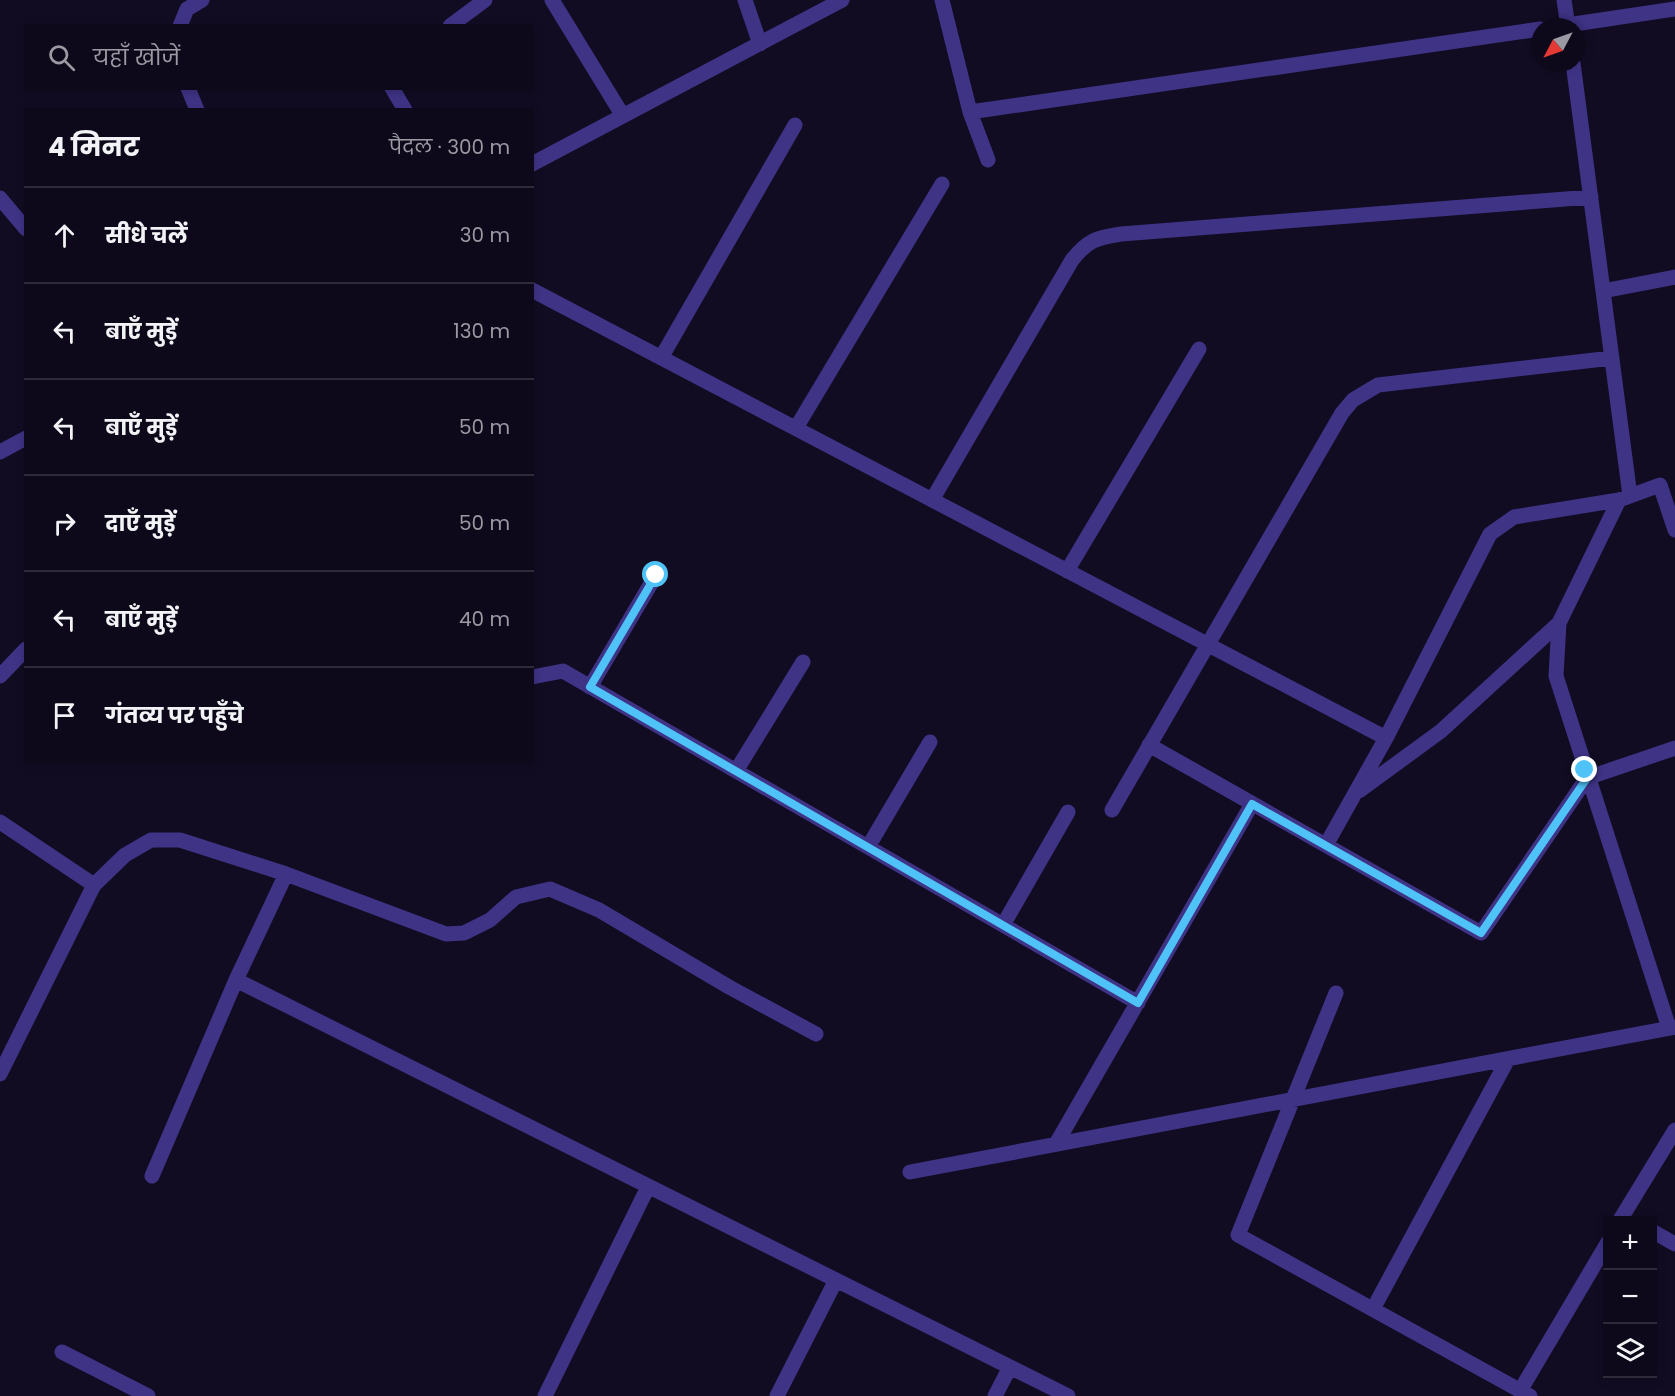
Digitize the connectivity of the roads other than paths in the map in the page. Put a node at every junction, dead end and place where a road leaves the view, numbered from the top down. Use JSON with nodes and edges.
{"nodes":[{"id":1,"x":202,"y":0,"type":"edge"},
{"id":2,"x":485,"y":0,"type":"edge"},
{"id":3,"x":552,"y":0,"type":"edge"},
{"id":4,"x":745,"y":0,"type":"edge"},
{"id":5,"x":842,"y":0,"type":"edge"},
{"id":6,"x":942,"y":0,"type":"edge"},
{"id":7,"x":1564,"y":0,"type":"edge"},
{"id":8,"x":1675,"y":9,"type":"edge"},
{"id":9,"x":1563,"y":18,"type":"edge"},
{"id":10,"x":1585,"y":23,"type":"edge"},
{"id":11,"x":181,"y":24,"type":"edge"},
{"id":12,"x":453,"y":24,"type":"edge"},
{"id":13,"x":1531,"y":30,"type":"edge"},
{"id":14,"x":760,"y":44,"type":"junction"},
{"id":15,"x":1574,"y":72,"type":"edge"},
{"id":16,"x":189,"y":90,"type":"edge"},
{"id":17,"x":393,"y":90,"type":"edge"},
{"id":18,"x":195,"y":108,"type":"edge"},
{"id":19,"x":404,"y":108,"type":"edge"},
{"id":20,"x":970,"y":112,"type":"junction"},
{"id":21,"x":623,"y":116,"type":"junction"},
{"id":22,"x":795,"y":125,"type":"dead end"},
{"id":23,"x":987,"y":160,"type":"dead end"},
{"id":24,"x":534,"y":163,"type":"edge"},
{"id":25,"x":942,"y":184,"type":"dead end"},
{"id":26,"x":1591,"y":197,"type":"junction"},
{"id":27,"x":0,"y":198,"type":"edge"},
{"id":28,"x":24,"y":227,"type":"edge"},
{"id":29,"x":1675,"y":277,"type":"edge"},
{"id":30,"x":534,"y":291,"type":"edge"},
{"id":31,"x":1603,"y":291,"type":"junction"},
{"id":32,"x":1199,"y":349,"type":"dead end"},
{"id":33,"x":662,"y":358,"type":"junction"},
{"id":34,"x":1612,"y":358,"type":"junction"},
{"id":35,"x":796,"y":428,"type":"junction"},
{"id":36,"x":24,"y":439,"type":"edge"},
{"id":37,"x":0,"y":452,"type":"edge"},
{"id":38,"x":1624,"y":498,"type":"junction"},
{"id":39,"x":932,"y":500,"type":"junction"},
{"id":40,"x":1675,"y":530,"type":"edge"},
{"id":41,"x":1067,"y":571,"type":"junction"},
{"id":42,"x":656,"y":575,"type":"dead end"},
{"id":43,"x":1559,"y":623,"type":"junction"},
{"id":44,"x":1208,"y":645,"type":"junction"},
{"id":45,"x":24,"y":651,"type":"edge"},
{"id":46,"x":803,"y":662,"type":"dead end"},
{"id":47,"x":0,"y":676,"type":"edge"},
{"id":48,"x":534,"y":677,"type":"edge"},
{"id":49,"x":590,"y":687,"type":"junction"},
{"id":50,"x":1386,"y":738,"type":"junction"},
{"id":51,"x":930,"y":742,"type":"dead end"},
{"id":52,"x":1149,"y":745,"type":"junction"},
{"id":53,"x":1675,"y":748,"type":"edge"},
{"id":54,"x":736,"y":771,"type":"junction"},
{"id":55,"x":1587,"y":778,"type":"junction"},
{"id":56,"x":1355,"y":794,"type":"junction"},
{"id":57,"x":1252,"y":804,"type":"junction"},
{"id":58,"x":1112,"y":810,"type":"dead end"},
{"id":59,"x":1068,"y":812,"type":"dead end"},
{"id":60,"x":0,"y":822,"type":"edge"},
{"id":61,"x":1326,"y":845,"type":"junction"},
{"id":62,"x":868,"y":847,"type":"junction"},
{"id":63,"x":286,"y":874,"type":"junction"},
{"id":64,"x":94,"y":885,"type":"junction"},
{"id":65,"x":1002,"y":925,"type":"junction"},
{"id":66,"x":236,"y":980,"type":"junction"},
{"id":67,"x":1336,"y":993,"type":"dead end"},
{"id":68,"x":1138,"y":1003,"type":"junction"},
{"id":69,"x":1672,"y":1028,"type":"edge"},
{"id":70,"x":816,"y":1034,"type":"dead end"},
{"id":71,"x":1508,"y":1059,"type":"junction"},
{"id":72,"x":0,"y":1074,"type":"edge"},
{"id":73,"x":1293,"y":1099,"type":"junction"},
{"id":74,"x":1675,"y":1130,"type":"edge"},
{"id":75,"x":1056,"y":1144,"type":"junction"},
{"id":76,"x":910,"y":1172,"type":"dead end"},
{"id":77,"x":152,"y":1176,"type":"dead end"},
{"id":78,"x":648,"y":1186,"type":"junction"},
{"id":79,"x":1627,"y":1216,"type":"edge"},
{"id":80,"x":1657,"y":1233,"type":"edge"},
{"id":81,"x":1675,"y":1244,"type":"edge"},
{"id":82,"x":1603,"y":1251,"type":"edge"},
{"id":83,"x":836,"y":1280,"type":"junction"},
{"id":84,"x":1373,"y":1309,"type":"junction"},
{"id":85,"x":62,"y":1352,"type":"dead end"},
{"id":86,"x":1010,"y":1367,"type":"junction"},
{"id":87,"x":1525,"y":1393,"type":"edge"},
{"id":88,"x":148,"y":1396,"type":"edge"},
{"id":89,"x":545,"y":1396,"type":"edge"},
{"id":90,"x":777,"y":1396,"type":"edge"},
{"id":91,"x":995,"y":1396,"type":"edge"},
{"id":92,"x":1068,"y":1396,"type":"edge"}],
"edges":[{"from":1,"to":11,"type":"street"},
{"from":2,"to":12,"type":"street"},
{"from":3,"to":21,"type":"street"},
{"from":4,"to":14,"type":"street"},
{"from":5,"to":14,"type":"street"},
{"from":6,"to":20,"type":"street"},
{"from":7,"to":9,"type":"street"},
{"from":8,"to":10,"type":"street"},
{"from":13,"to":20,"type":"street"},
{"from":14,"to":21,"type":"street"},
{"from":15,"to":26,"type":"street"},
{"from":16,"to":18,"type":"street"},
{"from":17,"to":19,"type":"street"},
{"from":20,"to":23,"type":"street"},
{"from":21,"to":24,"type":"street"},
{"from":22,"to":33,"type":"street"},
{"from":25,"to":35,"type":"street"},
{"from":26,"to":31,"type":"street"},
{"from":26,"to":39,"type":"street"},
{"from":27,"to":28,"type":"street"},
{"from":29,"to":31,"type":"street"},
{"from":30,"to":33,"type":"street"},
{"from":31,"to":34,"type":"street"},
{"from":32,"to":41,"type":"street"},
{"from":33,"to":35,"type":"street"},
{"from":34,"to":38,"type":"street"},
{"from":34,"to":44,"type":"street"},
{"from":35,"to":39,"type":"street"},
{"from":36,"to":37,"type":"street"},
{"from":38,"to":40,"type":"street"},
{"from":38,"to":43,"type":"street"},
{"from":38,"to":50,"type":"street"},
{"from":39,"to":41,"type":"street"},
{"from":41,"to":44,"type":"street"},
{"from":42,"to":49,"type":"street"},
{"from":43,"to":55,"type":"street"},
{"from":43,"to":56,"type":"street"},
{"from":44,"to":50,"type":"street"},
{"from":44,"to":52,"type":"street"},
{"from":45,"to":47,"type":"street"},
{"from":46,"to":54,"type":"street"},
{"from":48,"to":49,"type":"street"},
{"from":49,"to":54,"type":"street"},
{"from":50,"to":56,"type":"street"},
{"from":51,"to":62,"type":"street"},
{"from":52,"to":57,"type":"street"},
{"from":52,"to":58,"type":"street"},
{"from":53,"to":55,"type":"street"},
{"from":54,"to":62,"type":"street"},
{"from":55,"to":61,"type":"street"},
{"from":55,"to":69,"type":"street"},
{"from":56,"to":61,"type":"street"},
{"from":57,"to":61,"type":"street"},
{"from":57,"to":68,"type":"street"},
{"from":59,"to":65,"type":"street"},
{"from":60,"to":64,"type":"street"},
{"from":62,"to":65,"type":"street"},
{"from":63,"to":64,"type":"street"},
{"from":63,"to":66,"type":"street"},
{"from":63,"to":70,"type":"street"},
{"from":64,"to":72,"type":"street"},
{"from":65,"to":68,"type":"street"},
{"from":66,"to":77,"type":"street"},
{"from":66,"to":78,"type":"street"},
{"from":67,"to":73,"type":"street"},
{"from":68,"to":75,"type":"street"},
{"from":69,"to":71,"type":"street"},
{"from":71,"to":73,"type":"street"},
{"from":71,"to":84,"type":"street"},
{"from":73,"to":75,"type":"street"},
{"from":73,"to":84,"type":"street"},
{"from":74,"to":79,"type":"street"},
{"from":75,"to":76,"type":"street"},
{"from":78,"to":83,"type":"street"},
{"from":78,"to":89,"type":"street"},
{"from":80,"to":81,"type":"street"},
{"from":82,"to":87,"type":"street"},
{"from":83,"to":86,"type":"street"},
{"from":83,"to":90,"type":"street"},
{"from":84,"to":87,"type":"street"},
{"from":85,"to":88,"type":"street"},
{"from":86,"to":91,"type":"street"},
{"from":86,"to":92,"type":"street"}]}
